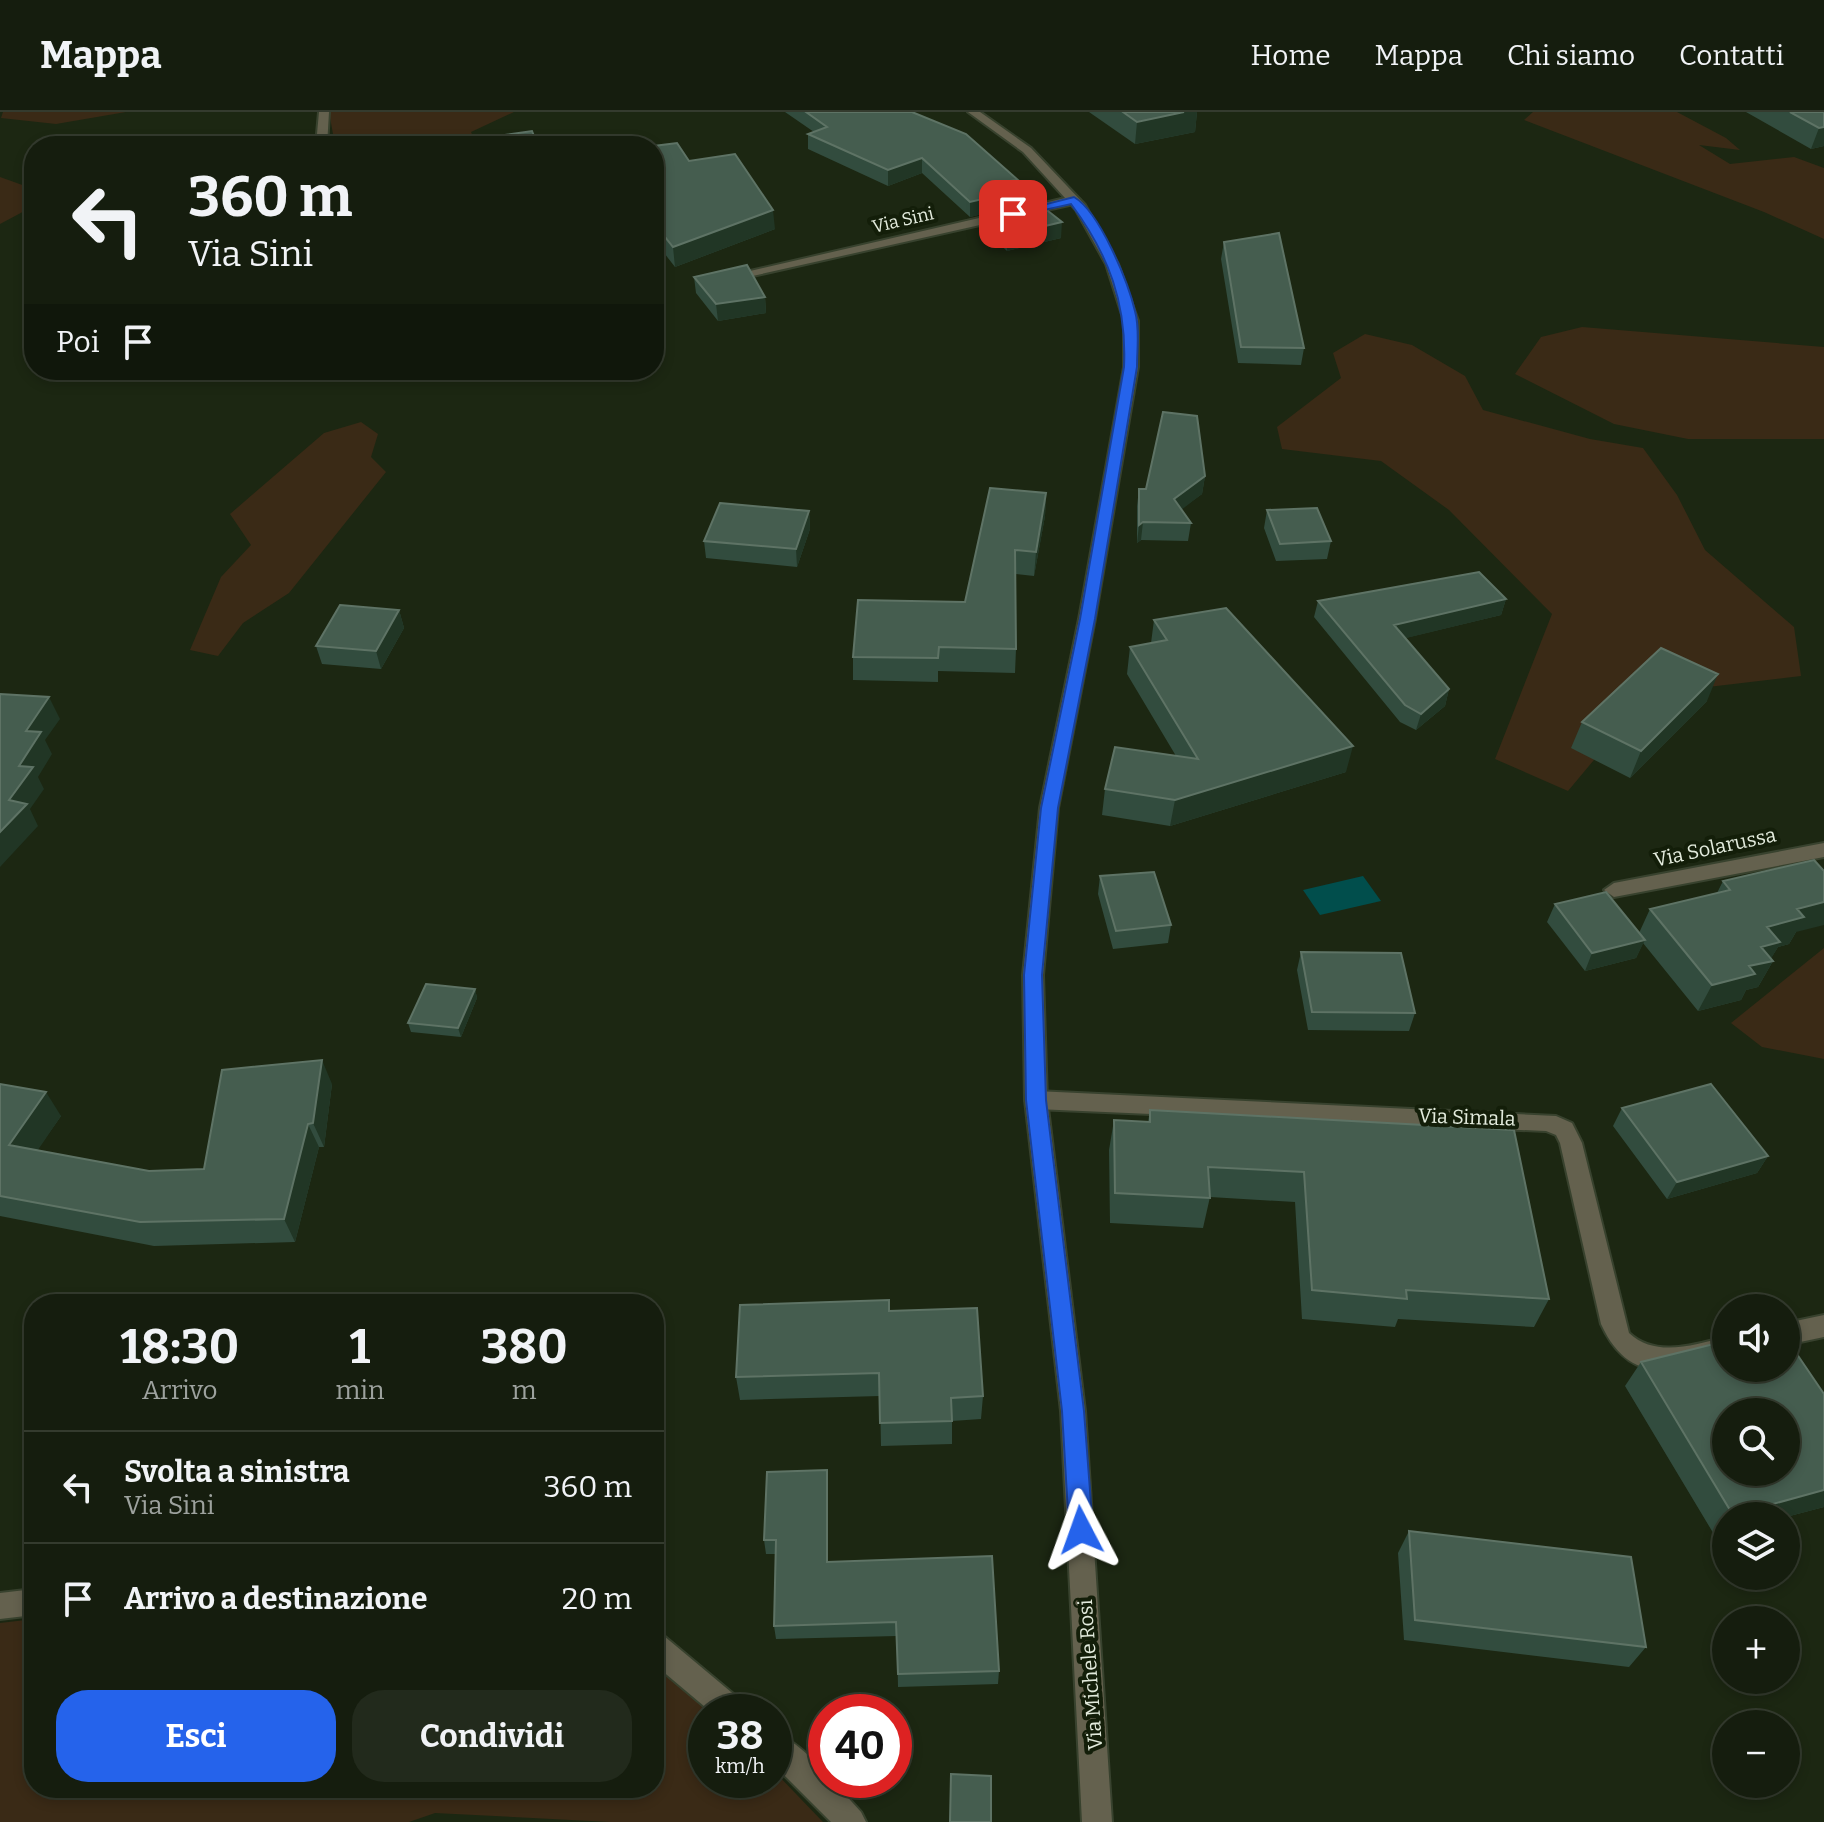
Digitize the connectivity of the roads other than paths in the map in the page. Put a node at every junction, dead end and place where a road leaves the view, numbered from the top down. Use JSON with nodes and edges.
{"nodes":[{"id":1,"x":324,"y":112,"type":"edge"},
{"id":2,"x":973,"y":112,"type":"edge"},
{"id":3,"x":323,"y":136,"type":"edge"},
{"id":4,"x":1074,"y":200,"type":"junction"},
{"id":5,"x":739,"y":275,"type":"edge"},
{"id":6,"x":1824,"y":850,"type":"edge"},
{"id":7,"x":1614,"y":890,"type":"dead end"},
{"id":8,"x":1036,"y":1100,"type":"junction"},
{"id":9,"x":1824,"y":1326,"type":"edge"},
{"id":10,"x":1800,"y":1331,"type":"edge"},
{"id":11,"x":1712,"y":1351,"type":"edge"},
{"id":12,"x":24,"y":1603,"type":"edge"},
{"id":13,"x":0,"y":1606,"type":"edge"},
{"id":14,"x":664,"y":1654,"type":"edge"},
{"id":15,"x":711,"y":1694,"type":"edge"},
{"id":16,"x":792,"y":1761,"type":"edge"},
{"id":17,"x":851,"y":1822,"type":"edge"},
{"id":18,"x":1097,"y":1822,"type":"edge"}],
"edges":[{"from":1,"to":3,"type":"street"},
{"from":2,"to":4,"type":"street","name":"Via Michele Rosi"},
{"from":4,"to":5,"type":"street","name":"Via Sini"},
{"from":4,"to":8,"type":"street","name":"Via Michele Rosi"},
{"from":6,"to":7,"type":"street","name":"Via Solarussa"},
{"from":8,"to":11,"type":"street","name":"Via Simala"},
{"from":8,"to":18,"type":"street","name":"Via Michele Rosi"},
{"from":9,"to":10,"type":"street"},
{"from":12,"to":13,"type":"street"},
{"from":14,"to":15,"type":"street"},
{"from":16,"to":17,"type":"street"}]}
